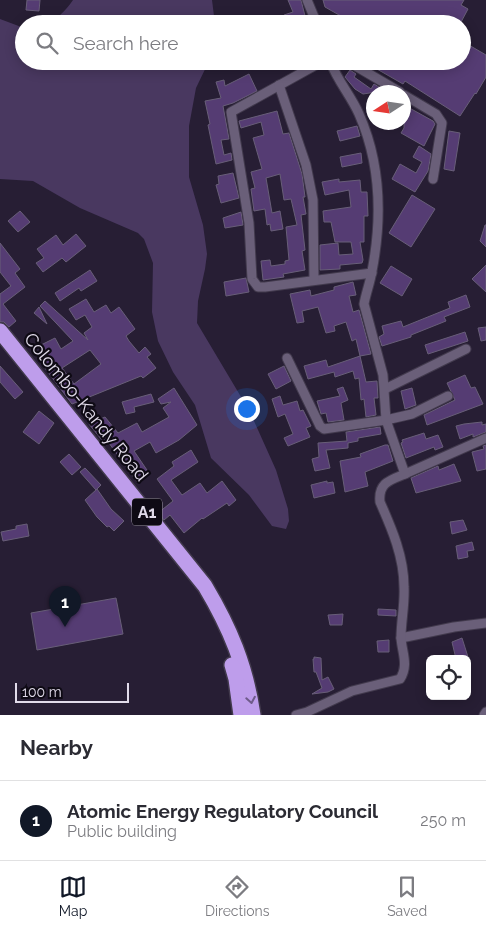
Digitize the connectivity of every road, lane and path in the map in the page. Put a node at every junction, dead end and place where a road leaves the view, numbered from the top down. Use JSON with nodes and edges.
{"nodes":[{"id":1,"x":308,"y":0,"type":"edge"},
{"id":2,"x":314,"y":15,"type":"edge"},
{"id":3,"x":307,"y":70,"type":"edge"},
{"id":4,"x":335,"y":70,"type":"edge"},
{"id":5,"x":362,"y":70,"type":"edge"},
{"id":6,"x":279,"y":85,"type":"junction"},
{"id":7,"x":388,"y":85,"type":"edge"},
{"id":8,"x":411,"y":99,"type":"edge"},
{"id":9,"x":433,"y":179,"type":"dead end"},
{"id":10,"x":372,"y":273,"type":"junction"},
{"id":11,"x":314,"y":280,"type":"junction"},
{"id":12,"x":0,"y":331,"type":"edge"},
{"id":13,"x":0,"y":345,"type":"edge"},
{"id":14,"x":466,"y":349,"type":"dead end"},
{"id":15,"x":287,"y":358,"type":"dead end"},
{"id":16,"x":385,"y":389,"type":"junction"},
{"id":17,"x":448,"y":396,"type":"dead end"},
{"id":18,"x":386,"y":420,"type":"junction"},
{"id":19,"x":486,"y":438,"type":"edge"},
{"id":20,"x":405,"y":474,"type":"junction"},
{"id":21,"x":486,"y":623,"type":"edge"},
{"id":22,"x":401,"y":638,"type":"junction"},
{"id":23,"x":308,"y":714,"type":"edge"},
{"id":24,"x":241,"y":715,"type":"edge"},
{"id":25,"x":253,"y":715,"type":"edge"},
{"id":26,"x":296,"y":715,"type":"edge"}],
"edges":[{"from":1,"to":2,"type":"street"},
{"from":3,"to":6,"type":"street"},
{"from":4,"to":10,"type":"street"},
{"from":5,"to":7,"type":"street"},
{"from":6,"to":11,"type":"street"},
{"from":6,"to":11,"type":"street"},
{"from":8,"to":9,"type":"street"},
{"from":10,"to":11,"type":"street"},
{"from":10,"to":16,"type":"street"},
{"from":12,"to":25,"type":"highway","name":"Colombo-Kandy Road","number":"A1","one_way":true},
{"from":13,"to":24,"type":"highway","name":"Colombo-Kandy Road","number":"A1"},
{"from":14,"to":16,"type":"street"},
{"from":15,"to":18,"type":"street"},
{"from":16,"to":18,"type":"street"},
{"from":17,"to":18,"type":"street"},
{"from":18,"to":20,"type":"street"},
{"from":19,"to":20,"type":"street"},
{"from":20,"to":22,"type":"street"},
{"from":21,"to":22,"type":"street"},
{"from":22,"to":23,"type":"street"},
{"from":23,"to":26,"type":"street"}]}
